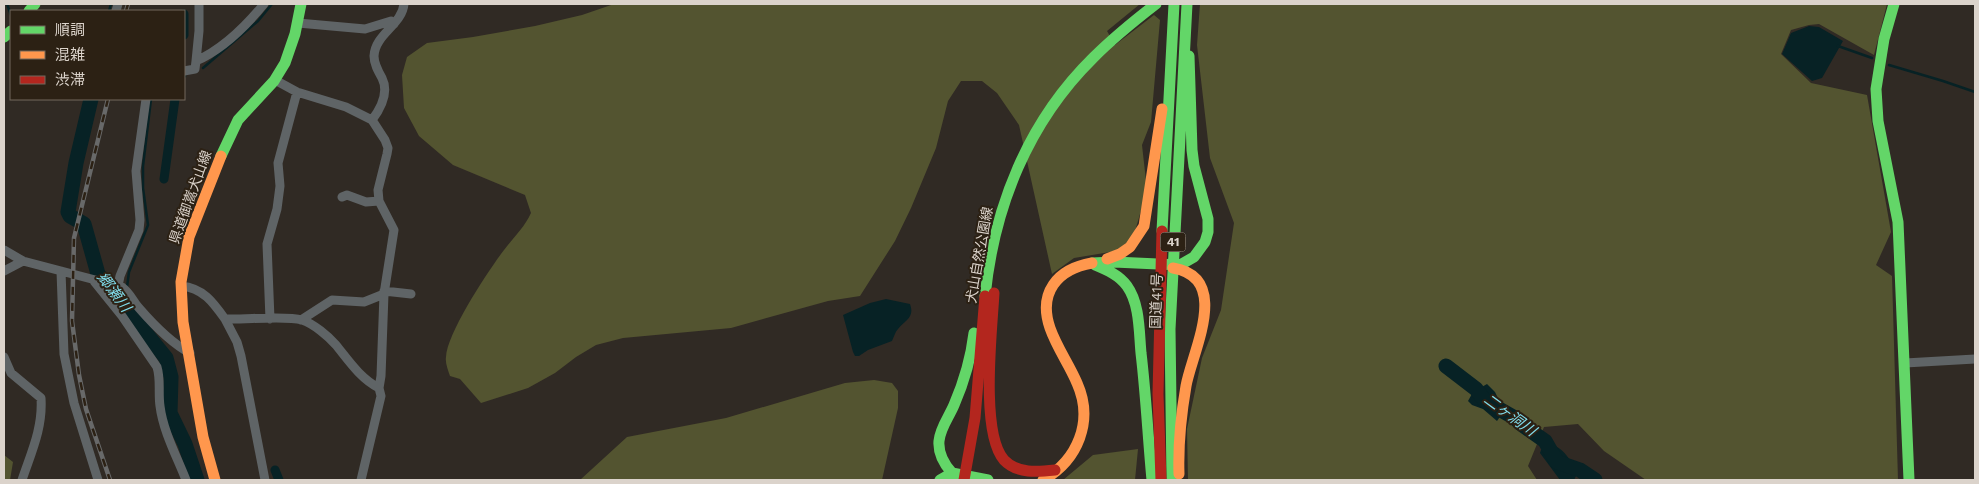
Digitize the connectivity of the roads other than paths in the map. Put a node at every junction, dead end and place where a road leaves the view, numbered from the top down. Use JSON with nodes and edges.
{"nodes":[{"id":1,"x":199,"y":4,"type":"edge"},
{"id":2,"x":264,"y":4,"type":"edge"},
{"id":3,"x":301,"y":4,"type":"edge"},
{"id":4,"x":404,"y":4,"type":"edge"},
{"id":5,"x":1155,"y":4,"type":"edge"},
{"id":6,"x":1174,"y":4,"type":"edge"},
{"id":7,"x":1187,"y":4,"type":"edge"},
{"id":8,"x":1894,"y":4,"type":"edge"},
{"id":9,"x":298,"y":23,"type":"junction"},
{"id":10,"x":394,"y":24,"type":"junction"},
{"id":11,"x":1186,"y":34,"type":"junction"},
{"id":12,"x":1173,"y":47,"type":"junction"},
{"id":13,"x":196,"y":61,"type":"junction"},
{"id":14,"x":187,"y":70,"type":"edge"},
{"id":15,"x":275,"y":80,"type":"junction"},
{"id":16,"x":297,"y":92,"type":"junction"},
{"id":17,"x":146,"y":100,"type":"edge"},
{"id":18,"x":372,"y":120,"type":"junction"},
{"id":19,"x":342,"y":197,"type":"dead end"},
{"id":20,"x":379,"y":201,"type":"junction"},
{"id":21,"x":998,"y":221,"type":"junction"},
{"id":22,"x":4,"y":250,"type":"edge"},
{"id":23,"x":23,"y":260,"type":"junction"},
{"id":24,"x":1090,"y":263,"type":"junction"},
{"id":25,"x":1182,"y":267,"type":"junction"},
{"id":26,"x":4,"y":271,"type":"edge"},
{"id":27,"x":61,"y":271,"type":"junction"},
{"id":28,"x":95,"y":281,"type":"junction"},
{"id":29,"x":181,"y":286,"type":"junction"},
{"id":30,"x":120,"y":287,"type":"junction"},
{"id":31,"x":384,"y":292,"type":"junction"},
{"id":32,"x":411,"y":294,"type":"dead end"},
{"id":33,"x":225,"y":319,"type":"junction"},
{"id":34,"x":270,"y":319,"type":"junction"},
{"id":35,"x":301,"y":320,"type":"junction"},
{"id":36,"x":190,"y":353,"type":"junction"},
{"id":37,"x":4,"y":357,"type":"edge"},
{"id":38,"x":1975,"y":359,"type":"edge"},
{"id":39,"x":1905,"y":363,"type":"junction"},
{"id":40,"x":379,"y":388,"type":"junction"},
{"id":41,"x":1060,"y":469,"type":"junction"},
{"id":42,"x":946,"y":476,"type":"edge"},
{"id":43,"x":1045,"y":479,"type":"edge"},
{"id":44,"x":22,"y":480,"type":"edge"},
{"id":45,"x":98,"y":480,"type":"edge"},
{"id":46,"x":186,"y":480,"type":"edge"},
{"id":47,"x":215,"y":480,"type":"edge"},
{"id":48,"x":265,"y":480,"type":"edge"},
{"id":49,"x":360,"y":480,"type":"edge"},
{"id":50,"x":964,"y":480,"type":"edge"},
{"id":51,"x":968,"y":480,"type":"edge"},
{"id":52,"x":986,"y":480,"type":"edge"},
{"id":53,"x":1035,"y":480,"type":"edge"},
{"id":54,"x":1152,"y":480,"type":"edge"},
{"id":55,"x":1160,"y":480,"type":"edge"},
{"id":56,"x":1172,"y":480,"type":"edge"},
{"id":57,"x":1179,"y":480,"type":"edge"},
{"id":58,"x":1909,"y":480,"type":"edge"}],
"edges":[{"from":1,"to":13,"type":"street"},
{"from":2,"to":13,"type":"street"},
{"from":3,"to":9,"type":"main road","name":"県道御嵩犬山線"},
{"from":4,"to":10,"type":"street"},
{"from":5,"to":21,"type":"main road","name":"犬山自然公園線"},
{"from":6,"to":12,"type":"main road","name":"国道41号","number":"41"},
{"from":7,"to":11,"type":"main road","name":"国道41号","number":"41"},
{"from":8,"to":39,"type":"main road"},
{"from":9,"to":10,"type":"street"},
{"from":9,"to":15,"type":"main road","name":"県道御嵩犬山線"},
{"from":10,"to":18,"type":"street"},
{"from":11,"to":25,"type":"main road"},
{"from":11,"to":56,"type":"main road","name":"国道41号","number":"41"},
{"from":12,"to":24,"type":"main road"},
{"from":12,"to":55,"type":"main road","name":"国道41号","number":"41"},
{"from":13,"to":14,"type":"street"},
{"from":15,"to":16,"type":"street"},
{"from":15,"to":29,"type":"main road","name":"県道御嵩犬山線"},
{"from":16,"to":18,"type":"street"},
{"from":16,"to":34,"type":"street"},
{"from":17,"to":30,"type":"street"},
{"from":18,"to":20,"type":"street"},
{"from":19,"to":20,"type":"street"},
{"from":20,"to":31,"type":"street"},
{"from":21,"to":41,"type":"main road"},
{"from":21,"to":42,"type":"main road"},
{"from":21,"to":50,"type":"main road","name":"犬山自然公園線"},
{"from":22,"to":23,"type":"street"},
{"from":23,"to":26,"type":"street"},
{"from":23,"to":27,"type":"street"},
{"from":24,"to":25,"type":"main road"},
{"from":24,"to":41,"type":"main road"},
{"from":24,"to":54,"type":"main road"},
{"from":25,"to":57,"type":"main road"},
{"from":27,"to":28,"type":"street"},
{"from":27,"to":45,"type":"street"},
{"from":28,"to":30,"type":"street"},
{"from":28,"to":46,"type":"street"},
{"from":29,"to":33,"type":"street"},
{"from":29,"to":36,"type":"main road","name":"県道御嵩犬山線"},
{"from":30,"to":36,"type":"street"},
{"from":31,"to":32,"type":"street"},
{"from":31,"to":35,"type":"street"},
{"from":31,"to":40,"type":"street"},
{"from":33,"to":34,"type":"street"},
{"from":33,"to":48,"type":"street"},
{"from":34,"to":35,"type":"street"},
{"from":35,"to":40,"type":"street"},
{"from":36,"to":47,"type":"main road","name":"県道御嵩犬山線"},
{"from":37,"to":44,"type":"street"},
{"from":38,"to":39,"type":"street"},
{"from":39,"to":58,"type":"main road"},
{"from":40,"to":49,"type":"street"},
{"from":41,"to":43,"type":"main road"},
{"from":42,"to":51,"type":"main road"},
{"from":42,"to":52,"type":"main road"},
{"from":43,"to":53,"type":"main road"}]}
